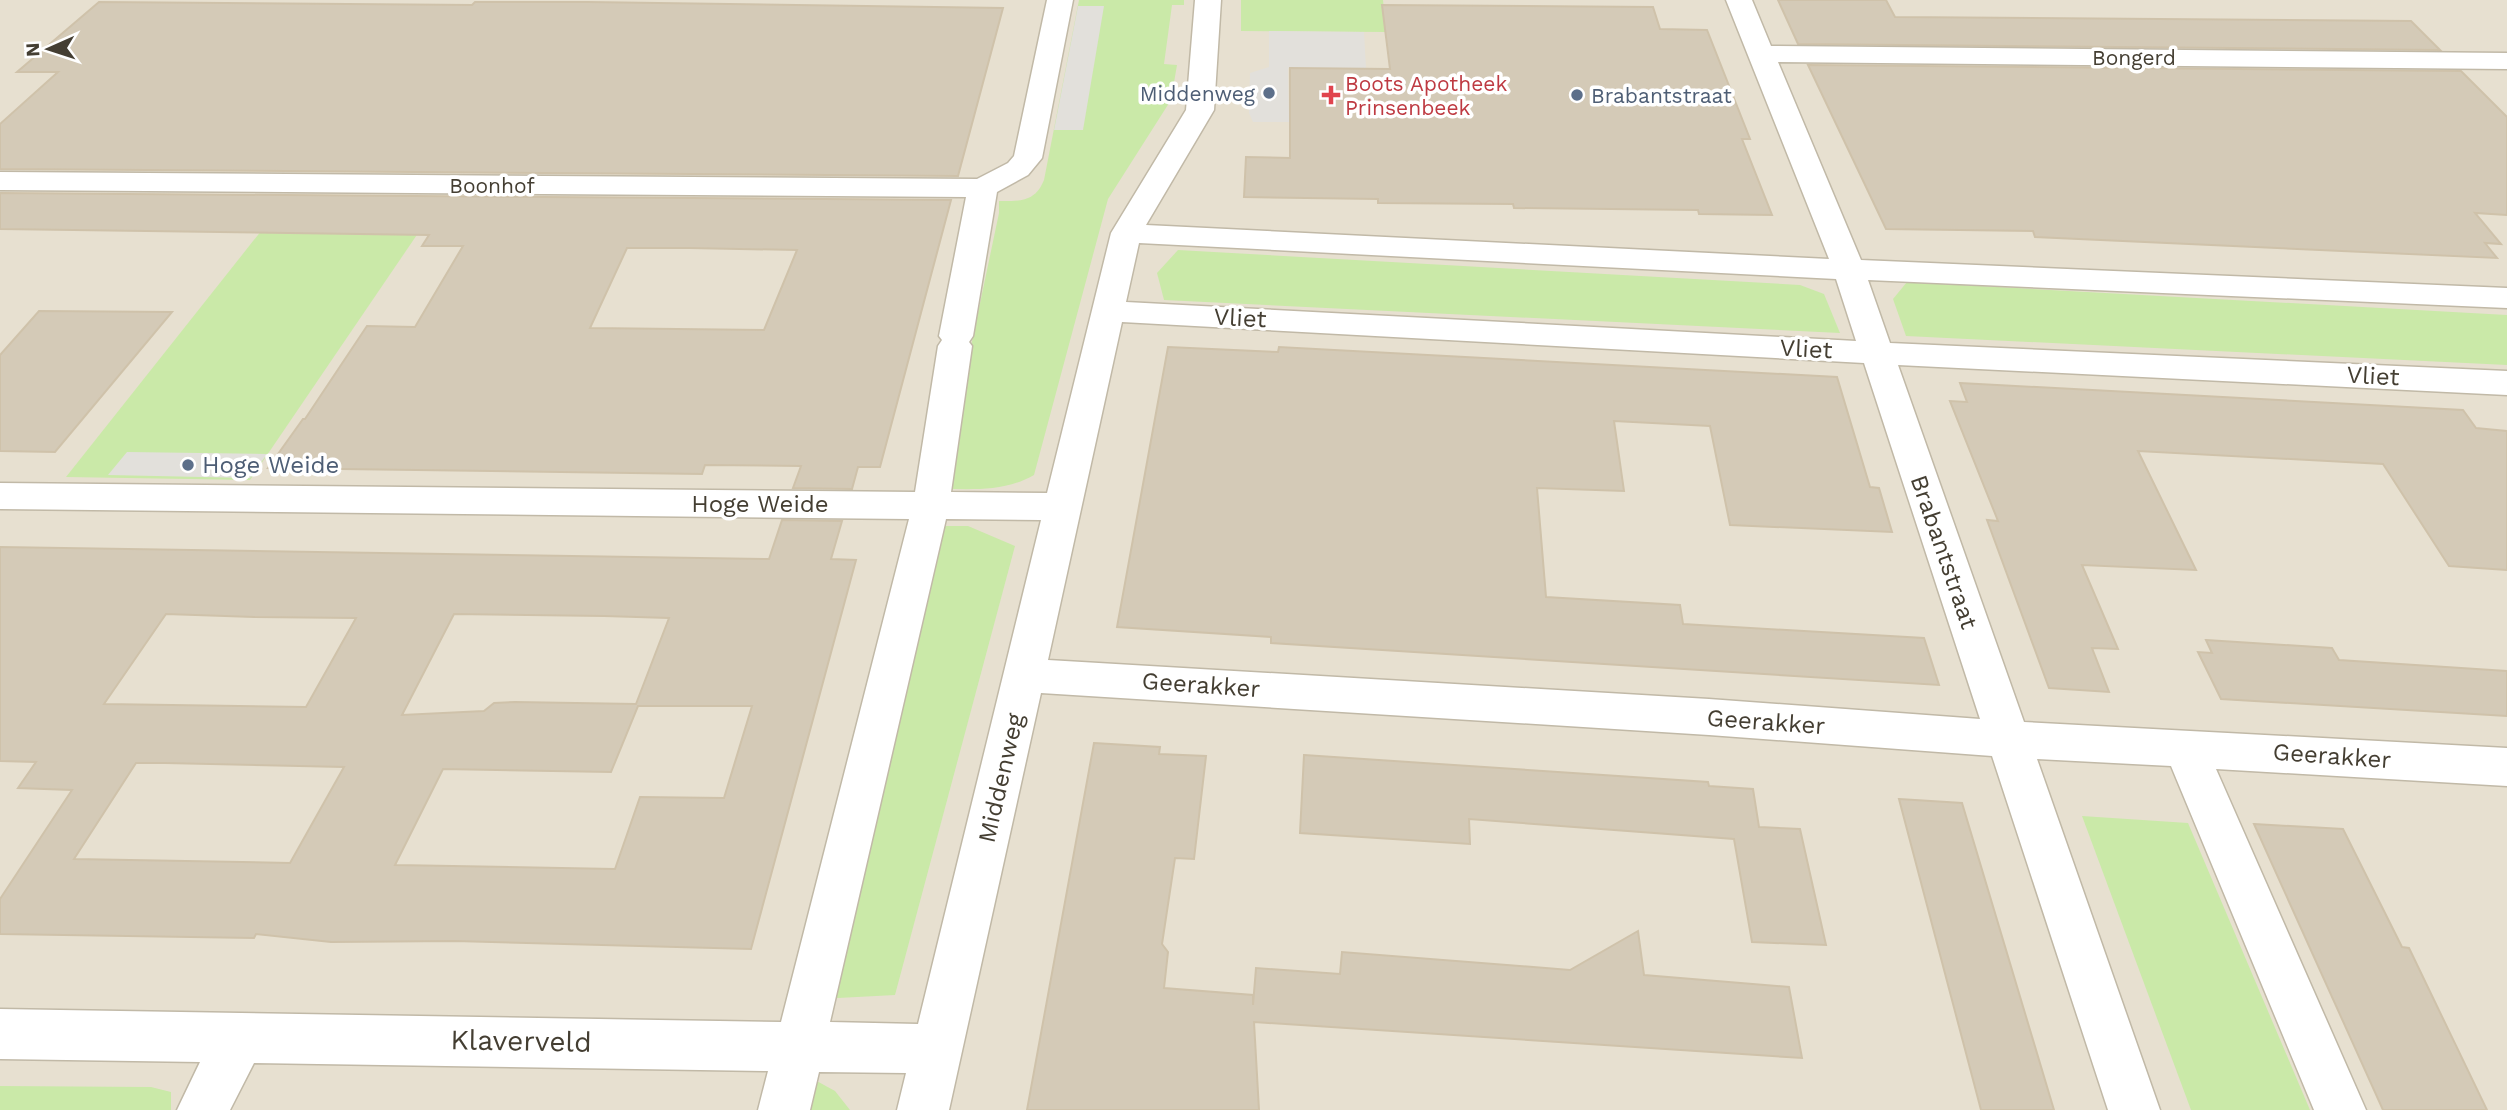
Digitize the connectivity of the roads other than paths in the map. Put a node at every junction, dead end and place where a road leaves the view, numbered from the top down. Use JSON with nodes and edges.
{"nodes":[{"id":1,"x":1060,"y":0,"type":"edge"},
{"id":2,"x":1208,"y":0,"type":"edge"},
{"id":3,"x":1739,"y":0,"type":"edge"},
{"id":4,"x":1761,"y":54,"type":"junction"},
{"id":5,"x":2507,"y":61,"type":"edge"},
{"id":6,"x":0,"y":181,"type":"edge"},
{"id":7,"x":983,"y":188,"type":"junction"},
{"id":8,"x":1126,"y":233,"type":"junction"},
{"id":9,"x":1849,"y":270,"type":"junction"},
{"id":10,"x":2507,"y":298,"type":"edge"},
{"id":11,"x":1106,"y":311,"type":"junction"},
{"id":12,"x":1877,"y":353,"type":"junction"},
{"id":13,"x":2507,"y":383,"type":"edge"},
{"id":14,"x":0,"y":496,"type":"edge"},
{"id":15,"x":931,"y":505,"type":"junction"},
{"id":16,"x":1062,"y":507,"type":"junction"},
{"id":17,"x":1026,"y":675,"type":"junction"},
{"id":18,"x":2010,"y":739,"type":"junction"},
{"id":19,"x":2185,"y":747,"type":"junction"},
{"id":20,"x":2507,"y":767,"type":"edge"},
{"id":21,"x":0,"y":1034,"type":"edge"},
{"id":22,"x":240,"y":1037,"type":"junction"},
{"id":23,"x":801,"y":1046,"type":"junction"},
{"id":24,"x":938,"y":1049,"type":"junction"},
{"id":25,"x":203,"y":1110,"type":"edge"},
{"id":26,"x":784,"y":1110,"type":"edge"},
{"id":27,"x":923,"y":1110,"type":"edge"},
{"id":28,"x":2134,"y":1110,"type":"edge"},
{"id":29,"x":2340,"y":1110,"type":"edge"}],
"edges":[{"from":1,"to":7,"type":"street"},
{"from":2,"to":8,"type":"street","name":"Middenweg"},
{"from":3,"to":4,"type":"street","name":"Brabantstraat"},
{"from":4,"to":5,"type":"street","name":"Bongerd"},
{"from":4,"to":9,"type":"street","name":"Brabantstraat"},
{"from":6,"to":7,"type":"street","name":"Boonhof"},
{"from":7,"to":15,"type":"street"},
{"from":8,"to":9,"type":"street"},
{"from":8,"to":11,"type":"street","name":"Middenweg"},
{"from":9,"to":10,"type":"street"},
{"from":9,"to":12,"type":"street","name":"Brabantstraat"},
{"from":11,"to":12,"type":"street","name":"Vliet"},
{"from":11,"to":16,"type":"street","name":"Middenweg"},
{"from":12,"to":13,"type":"street","name":"Vliet"},
{"from":12,"to":18,"type":"street","name":"Brabantstraat"},
{"from":14,"to":15,"type":"street","name":"Hoge Weide"},
{"from":15,"to":16,"type":"street"},
{"from":15,"to":23,"type":"street"},
{"from":16,"to":17,"type":"street","name":"Middenweg"},
{"from":17,"to":18,"type":"street","name":"Geerakker"},
{"from":17,"to":24,"type":"street","name":"Middenweg"},
{"from":18,"to":19,"type":"street","name":"Geerakker"},
{"from":18,"to":28,"type":"street","name":"Brabantstraat"},
{"from":19,"to":20,"type":"street","name":"Geerakker"},
{"from":19,"to":29,"type":"street"},
{"from":21,"to":22,"type":"street","name":"Klaverveld"},
{"from":22,"to":23,"type":"street","name":"Klaverveld"},
{"from":22,"to":25,"type":"street"},
{"from":23,"to":24,"type":"street"},
{"from":23,"to":26,"type":"street"},
{"from":24,"to":27,"type":"street","name":"Middenweg"}]}
